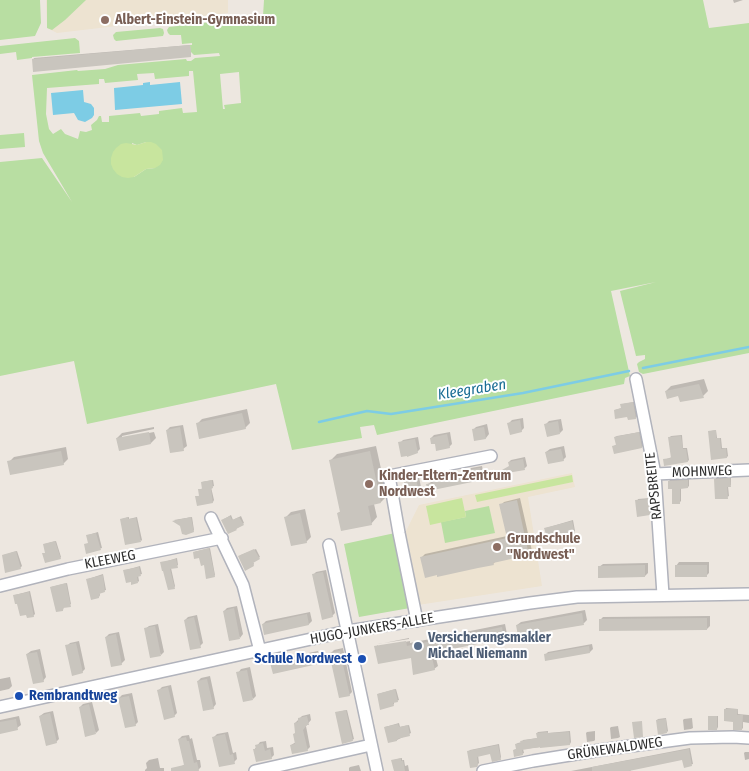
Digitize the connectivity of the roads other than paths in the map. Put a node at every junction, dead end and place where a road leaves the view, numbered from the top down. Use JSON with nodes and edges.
{"nodes":[{"id":1,"x":636,"y":379,"type":"dead end"},
{"id":2,"x":491,"y":456,"type":"dead end"},
{"id":3,"x":749,"y":470,"type":"edge"},
{"id":4,"x":655,"y":474,"type":"junction"},
{"id":5,"x":212,"y":518,"type":"dead end"},
{"id":6,"x":222,"y":538,"type":"junction"},
{"id":7,"x":329,"y":545,"type":"dead end"},
{"id":8,"x":0,"y":586,"type":"edge"},
{"id":9,"x":749,"y":594,"type":"edge"},
{"id":10,"x":662,"y":595,"type":"junction"},
{"id":11,"x":417,"y":621,"type":"junction"},
{"id":12,"x":348,"y":632,"type":"junction"},
{"id":13,"x":260,"y":650,"type":"junction"},
{"id":14,"x":0,"y":707,"type":"edge"},
{"id":15,"x":749,"y":738,"type":"edge"},
{"id":16,"x":371,"y":746,"type":"junction"},
{"id":17,"x":255,"y":771,"type":"edge"},
{"id":18,"x":377,"y":771,"type":"edge"},
{"id":19,"x":483,"y":771,"type":"edge"}],
"edges":[{"from":1,"to":4,"type":"street","name":"RAPSBREITE"},
{"from":2,"to":11,"type":"street"},
{"from":3,"to":4,"type":"street","name":"MOHNWEG"},
{"from":4,"to":10,"type":"street","name":"RAPSBREITE"},
{"from":5,"to":6,"type":"street"},
{"from":6,"to":8,"type":"street","name":"KLEEWEG"},
{"from":6,"to":13,"type":"street"},
{"from":7,"to":12,"type":"street"},
{"from":9,"to":10,"type":"street","name":"HUGO-JUNKERS-ALLEE"},
{"from":10,"to":11,"type":"street","name":"HUGO-JUNKERS-ALLEE"},
{"from":11,"to":12,"type":"street","name":"HUGO-JUNKERS-ALLEE"},
{"from":12,"to":13,"type":"street","name":"HUGO-JUNKERS-ALLEE"},
{"from":12,"to":16,"type":"street"},
{"from":13,"to":14,"type":"street","name":"HUGO-JUNKERS-ALLEE"},
{"from":15,"to":19,"type":"street","name":"GRÜNEWALDWEG"},
{"from":16,"to":17,"type":"street"},
{"from":16,"to":18,"type":"street"}]}
